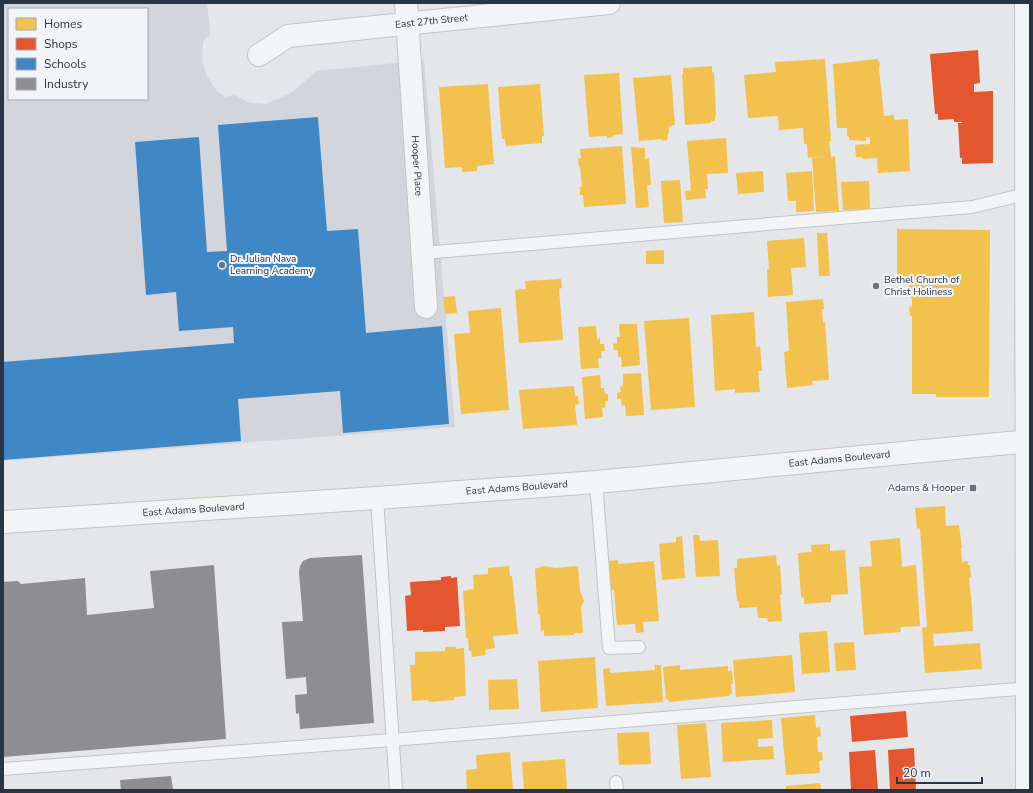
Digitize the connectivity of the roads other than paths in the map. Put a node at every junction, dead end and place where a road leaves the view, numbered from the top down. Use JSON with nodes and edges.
{"nodes":[{"id":1,"x":406,"y":3,"type":"edge"},
{"id":2,"x":609,"y":3,"type":"edge"},
{"id":3,"x":1026,"y":3,"type":"edge"},
{"id":4,"x":407,"y":24,"type":"junction"},
{"id":5,"x":259,"y":54,"type":"dead end"},
{"id":6,"x":1028,"y":194,"type":"edge"},
{"id":7,"x":423,"y":253,"type":"junction"},
{"id":8,"x":426,"y":307,"type":"dead end"},
{"id":9,"x":1029,"y":442,"type":"edge"},
{"id":10,"x":596,"y":482,"type":"junction"},
{"id":11,"x":376,"y":498,"type":"junction"},
{"id":12,"x":3,"y":522,"type":"edge"},
{"id":13,"x":640,"y":647,"type":"dead end"},
{"id":14,"x":1029,"y":688,"type":"edge"},
{"id":15,"x":392,"y":740,"type":"junction"},
{"id":16,"x":3,"y":769,"type":"edge"},
{"id":17,"x":396,"y":790,"type":"edge"},
{"id":18,"x":1027,"y":790,"type":"edge"}],
"edges":[{"from":1,"to":4,"type":"street","name":"Hooper Place"},
{"from":2,"to":4,"type":"street","name":"East 27th Street"},
{"from":3,"to":6,"type":"street"},
{"from":4,"to":5,"type":"street","name":"East 27th Street"},
{"from":4,"to":7,"type":"street","name":"Hooper Place"},
{"from":6,"to":7,"type":"lane"},
{"from":6,"to":9,"type":"street"},
{"from":7,"to":8,"type":"street","name":"Hooper Place"},
{"from":9,"to":10,"type":"street","name":"East Adams Boulevard"},
{"from":9,"to":14,"type":"street"},
{"from":10,"to":11,"type":"street","name":"East Adams Boulevard"},
{"from":10,"to":13,"type":"lane"},
{"from":11,"to":12,"type":"street","name":"East Adams Boulevard"},
{"from":11,"to":15,"type":"lane"},
{"from":14,"to":15,"type":"lane"},
{"from":14,"to":18,"type":"street"},
{"from":15,"to":16,"type":"lane"},
{"from":15,"to":17,"type":"lane"}]}
